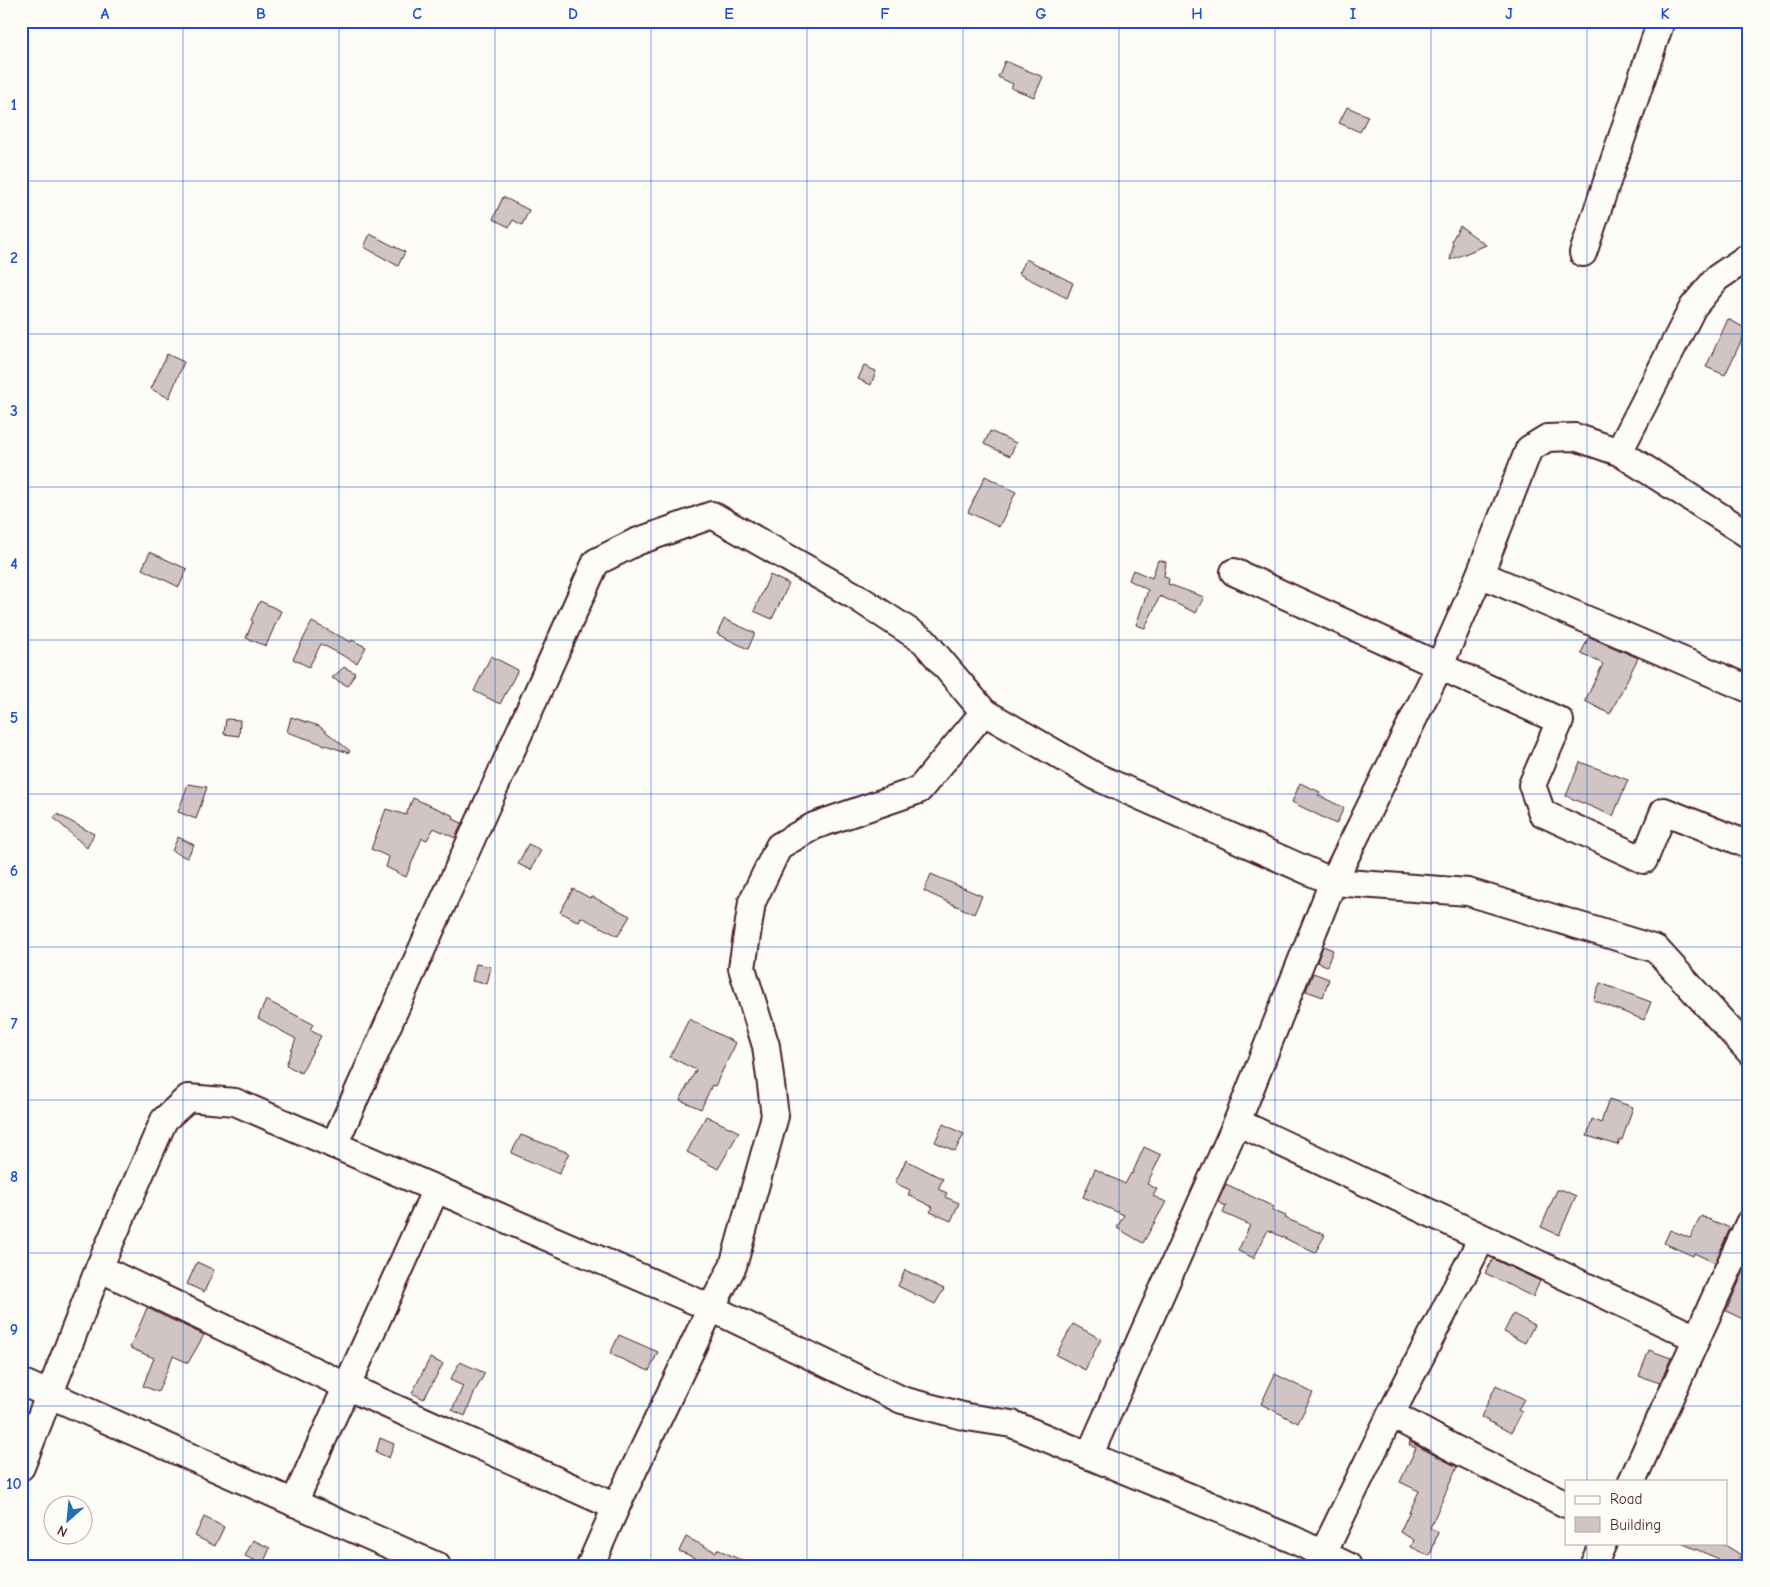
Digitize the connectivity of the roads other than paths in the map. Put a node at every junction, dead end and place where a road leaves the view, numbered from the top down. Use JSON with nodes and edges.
{"nodes":[{"id":1,"x":1661,"y":21,"type":"edge"},
{"id":2,"x":1583,"y":253,"type":"dead end"},
{"id":3,"x":1749,"y":258,"type":"edge"},
{"id":4,"x":1619,"y":452,"type":"junction"},
{"id":5,"x":1749,"y":535,"type":"edge"},
{"id":6,"x":1234,"y":572,"type":"dead end"},
{"id":7,"x":1480,"y":574,"type":"junction"},
{"id":8,"x":1439,"y":666,"type":"junction"},
{"id":9,"x":1749,"y":689,"type":"edge"},
{"id":10,"x":984,"y":712,"type":"junction"},
{"id":11,"x":1749,"y":846,"type":"edge"},
{"id":12,"x":1333,"y":882,"type":"junction"},
{"id":13,"x":1749,"y":1052,"type":"edge"},
{"id":14,"x":1237,"y":1122,"type":"junction"},
{"id":15,"x":334,"y":1145,"type":"junction"},
{"id":16,"x":436,"y":1189,"type":"junction"},
{"id":17,"x":1749,"y":1223,"type":"edge"},
{"id":18,"x":1482,"y":1238,"type":"junction"},
{"id":19,"x":99,"y":1268,"type":"junction"},
{"id":20,"x":711,"y":1308,"type":"junction"},
{"id":21,"x":1696,"y":1338,"type":"junction"},
{"id":22,"x":21,"y":1382,"type":"edge"},
{"id":23,"x":346,"y":1386,"type":"junction"},
{"id":24,"x":50,"y":1394,"type":"junction"},
{"id":25,"x":1391,"y":1414,"type":"junction"},
{"id":26,"x":1089,"y":1456,"type":"junction"},
{"id":27,"x":21,"y":1467,"type":"edge"},
{"id":28,"x":1632,"y":1480,"type":"edge"},
{"id":29,"x":294,"y":1503,"type":"junction"},
{"id":30,"x":1565,"y":1504,"type":"edge"},
{"id":31,"x":616,"y":1507,"type":"junction"},
{"id":32,"x":1603,"y":1544,"type":"edge"},
{"id":33,"x":1320,"y":1560,"type":"edge"},
{"id":34,"x":437,"y":1566,"type":"edge"},
{"id":35,"x":590,"y":1566,"type":"edge"},
{"id":36,"x":1348,"y":1566,"type":"edge"},
{"id":37,"x":1593,"y":1566,"type":"edge"}],
"edges":[{"from":1,"to":2,"type":"street"},
{"from":3,"to":4,"type":"street"},
{"from":4,"to":5,"type":"street"},
{"from":4,"to":7,"type":"street"},
{"from":6,"to":8,"type":"street"},
{"from":7,"to":8,"type":"street"},
{"from":7,"to":9,"type":"street"},
{"from":8,"to":11,"type":"street"},
{"from":8,"to":12,"type":"street"},
{"from":10,"to":12,"type":"street"},
{"from":10,"to":15,"type":"street"},
{"from":10,"to":20,"type":"street"},
{"from":12,"to":13,"type":"street"},
{"from":12,"to":14,"type":"street"},
{"from":14,"to":18,"type":"street"},
{"from":14,"to":26,"type":"street"},
{"from":15,"to":16,"type":"street"},
{"from":15,"to":19,"type":"street"},
{"from":16,"to":20,"type":"street"},
{"from":16,"to":23,"type":"street"},
{"from":17,"to":21,"type":"street"},
{"from":18,"to":21,"type":"street"},
{"from":18,"to":25,"type":"street"},
{"from":19,"to":23,"type":"street"},
{"from":19,"to":24,"type":"street"},
{"from":20,"to":26,"type":"street"},
{"from":20,"to":31,"type":"street"},
{"from":21,"to":28,"type":"street"},
{"from":22,"to":24,"type":"street"},
{"from":23,"to":29,"type":"street"},
{"from":23,"to":31,"type":"street"},
{"from":24,"to":27,"type":"street"},
{"from":24,"to":29,"type":"street"},
{"from":25,"to":30,"type":"street"},
{"from":25,"to":33,"type":"street"},
{"from":26,"to":33,"type":"street"},
{"from":29,"to":34,"type":"street"},
{"from":31,"to":35,"type":"street"},
{"from":32,"to":37,"type":"street"},
{"from":33,"to":36,"type":"street"}]}
